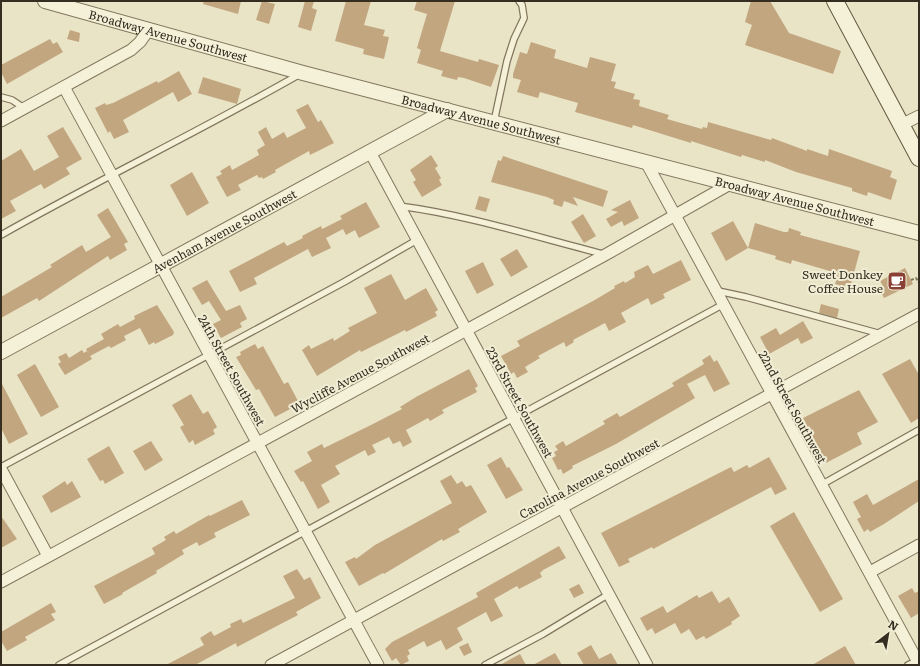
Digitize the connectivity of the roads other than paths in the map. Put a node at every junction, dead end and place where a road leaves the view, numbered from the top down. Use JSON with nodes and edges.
{"nodes":[{"id":1,"x":45,"y":1,"type":"edge"},
{"id":2,"x":519,"y":1,"type":"edge"},
{"id":3,"x":834,"y":1,"type":"edge"},
{"id":4,"x":149,"y":29,"type":"junction"},
{"id":5,"x":303,"y":73,"type":"junction"},
{"id":6,"x":64,"y":87,"type":"junction"},
{"id":7,"x":1,"y":97,"type":"edge"},
{"id":8,"x":24,"y":108,"type":"junction"},
{"id":9,"x":447,"y":110,"type":"junction"},
{"id":10,"x":919,"y":116,"type":"edge"},
{"id":11,"x":1,"y":121,"type":"edge"},
{"id":12,"x":494,"y":122,"type":"junction"},
{"id":13,"x":901,"y":125,"type":"junction"},
{"id":14,"x":370,"y":152,"type":"junction"},
{"id":15,"x":919,"y":158,"type":"edge"},
{"id":16,"x":646,"y":162,"type":"junction"},
{"id":17,"x":113,"y":176,"type":"junction"},
{"id":18,"x":730,"y":184,"type":"junction"},
{"id":19,"x":399,"y":206,"type":"junction"},
{"id":20,"x":674,"y":216,"type":"junction"},
{"id":21,"x":919,"y":233,"type":"edge"},
{"id":22,"x":1,"y":235,"type":"edge"},
{"id":23,"x":417,"y":240,"type":"junction"},
{"id":24,"x":605,"y":255,"type":"junction"},
{"id":25,"x":161,"y":265,"type":"junction"},
{"id":26,"x":715,"y":291,"type":"junction"},
{"id":27,"x":722,"y":305,"type":"junction"},
{"id":28,"x":919,"y":314,"type":"edge"},
{"id":29,"x":466,"y":330,"type":"junction"},
{"id":30,"x":882,"y":334,"type":"junction"},
{"id":31,"x":1,"y":352,"type":"edge"},
{"id":32,"x":209,"y":354,"type":"junction"},
{"id":33,"x":771,"y":394,"type":"junction"},
{"id":34,"x":515,"y":419,"type":"junction"},
{"id":35,"x":919,"y":430,"type":"edge"},
{"id":36,"x":258,"y":443,"type":"junction"},
{"id":37,"x":1,"y":468,"type":"edge"},
{"id":38,"x":821,"y":485,"type":"junction"},
{"id":39,"x":563,"y":507,"type":"junction"},
{"id":40,"x":306,"y":532,"type":"junction"},
{"id":41,"x":919,"y":545,"type":"edge"},
{"id":42,"x":48,"y":556,"type":"junction"},
{"id":43,"x":870,"y":572,"type":"junction"},
{"id":44,"x":1,"y":582,"type":"edge"},
{"id":45,"x":609,"y":594,"type":"junction"},
{"id":46,"x":354,"y":620,"type":"junction"},
{"id":47,"x":916,"y":662,"type":"edge"},
{"id":48,"x":59,"y":665,"type":"edge"},
{"id":49,"x":271,"y":665,"type":"edge"},
{"id":50,"x":378,"y":665,"type":"edge"},
{"id":51,"x":485,"y":665,"type":"edge"},
{"id":52,"x":647,"y":665,"type":"edge"}],
"edges":[{"from":1,"to":4,"type":"street","name":"Broadway Avenue Southwest"},
{"from":2,"to":12,"type":"lane"},
{"from":3,"to":13,"type":"main road"},
{"from":4,"to":5,"type":"street","name":"Broadway Avenue Southwest"},
{"from":4,"to":6,"type":"street"},
{"from":5,"to":9,"type":"street","name":"Broadway Avenue Southwest"},
{"from":5,"to":17,"type":"lane"},
{"from":6,"to":8,"type":"street"},
{"from":6,"to":17,"type":"street","name":"24th Street Southwest"},
{"from":7,"to":8,"type":"lane"},
{"from":8,"to":11,"type":"street"},
{"from":9,"to":12,"type":"street","name":"Broadway Avenue Southwest"},
{"from":9,"to":14,"type":"street","name":"Avenham Avenue Southwest"},
{"from":10,"to":13,"type":"street"},
{"from":12,"to":16,"type":"street","name":"Broadway Avenue Southwest"},
{"from":13,"to":15,"type":"main road"},
{"from":14,"to":19,"type":"street","name":"23rd Street Southwest"},
{"from":14,"to":25,"type":"street","name":"Avenham Avenue Southwest"},
{"from":16,"to":18,"type":"street","name":"Broadway Avenue Southwest"},
{"from":16,"to":20,"type":"street","name":"22nd Street Southwest"},
{"from":17,"to":22,"type":"lane"},
{"from":17,"to":25,"type":"street","name":"24th Street Southwest"},
{"from":18,"to":20,"type":"street","name":"Wycliffe Avenue Southwest"},
{"from":18,"to":21,"type":"street","name":"Broadway Avenue Southwest"},
{"from":19,"to":23,"type":"street","name":"23rd Street Southwest"},
{"from":19,"to":24,"type":"lane"},
{"from":20,"to":24,"type":"street","name":"Wycliffe Avenue Southwest"},
{"from":20,"to":26,"type":"street","name":"22nd Street Southwest"},
{"from":23,"to":29,"type":"street","name":"23rd Street Southwest"},
{"from":23,"to":32,"type":"lane"},
{"from":24,"to":29,"type":"street","name":"Wycliffe Avenue Southwest"},
{"from":25,"to":31,"type":"street","name":"Avenham Avenue Southwest"},
{"from":25,"to":32,"type":"street","name":"24th Street Southwest"},
{"from":26,"to":27,"type":"street","name":"22nd Street Southwest"},
{"from":26,"to":30,"type":"lane"},
{"from":27,"to":33,"type":"street","name":"22nd Street Southwest"},
{"from":27,"to":34,"type":"lane"},
{"from":28,"to":30,"type":"street","name":"Carolina Avenue Southwest"},
{"from":29,"to":34,"type":"street","name":"23rd Street Southwest"},
{"from":29,"to":36,"type":"street","name":"Wycliffe Avenue Southwest"},
{"from":30,"to":33,"type":"street","name":"Carolina Avenue Southwest"},
{"from":32,"to":36,"type":"street","name":"24th Street Southwest"},
{"from":32,"to":37,"type":"lane"},
{"from":33,"to":38,"type":"street","name":"22nd Street Southwest"},
{"from":33,"to":39,"type":"street","name":"Carolina Avenue Southwest"},
{"from":34,"to":39,"type":"street","name":"23rd Street Southwest"},
{"from":34,"to":40,"type":"lane"},
{"from":35,"to":38,"type":"lane"},
{"from":36,"to":40,"type":"street","name":"24th Street Southwest"},
{"from":36,"to":42,"type":"street","name":"Wycliffe Avenue Southwest"},
{"from":37,"to":42,"type":"street"},
{"from":38,"to":43,"type":"street","name":"22nd Street Southwest"},
{"from":39,"to":45,"type":"street","name":"23rd Street Southwest"},
{"from":39,"to":46,"type":"street","name":"Carolina Avenue Southwest"},
{"from":40,"to":46,"type":"street","name":"24th Street Southwest"},
{"from":40,"to":48,"type":"lane"},
{"from":41,"to":43,"type":"street"},
{"from":42,"to":44,"type":"street","name":"Wycliffe Avenue Southwest"},
{"from":43,"to":47,"type":"street","name":"22nd Street Southwest"},
{"from":45,"to":51,"type":"lane"},
{"from":45,"to":52,"type":"street","name":"23rd Street Southwest"},
{"from":46,"to":49,"type":"street","name":"Carolina Avenue Southwest"},
{"from":46,"to":50,"type":"street","name":"24th Street Southwest"}]}
